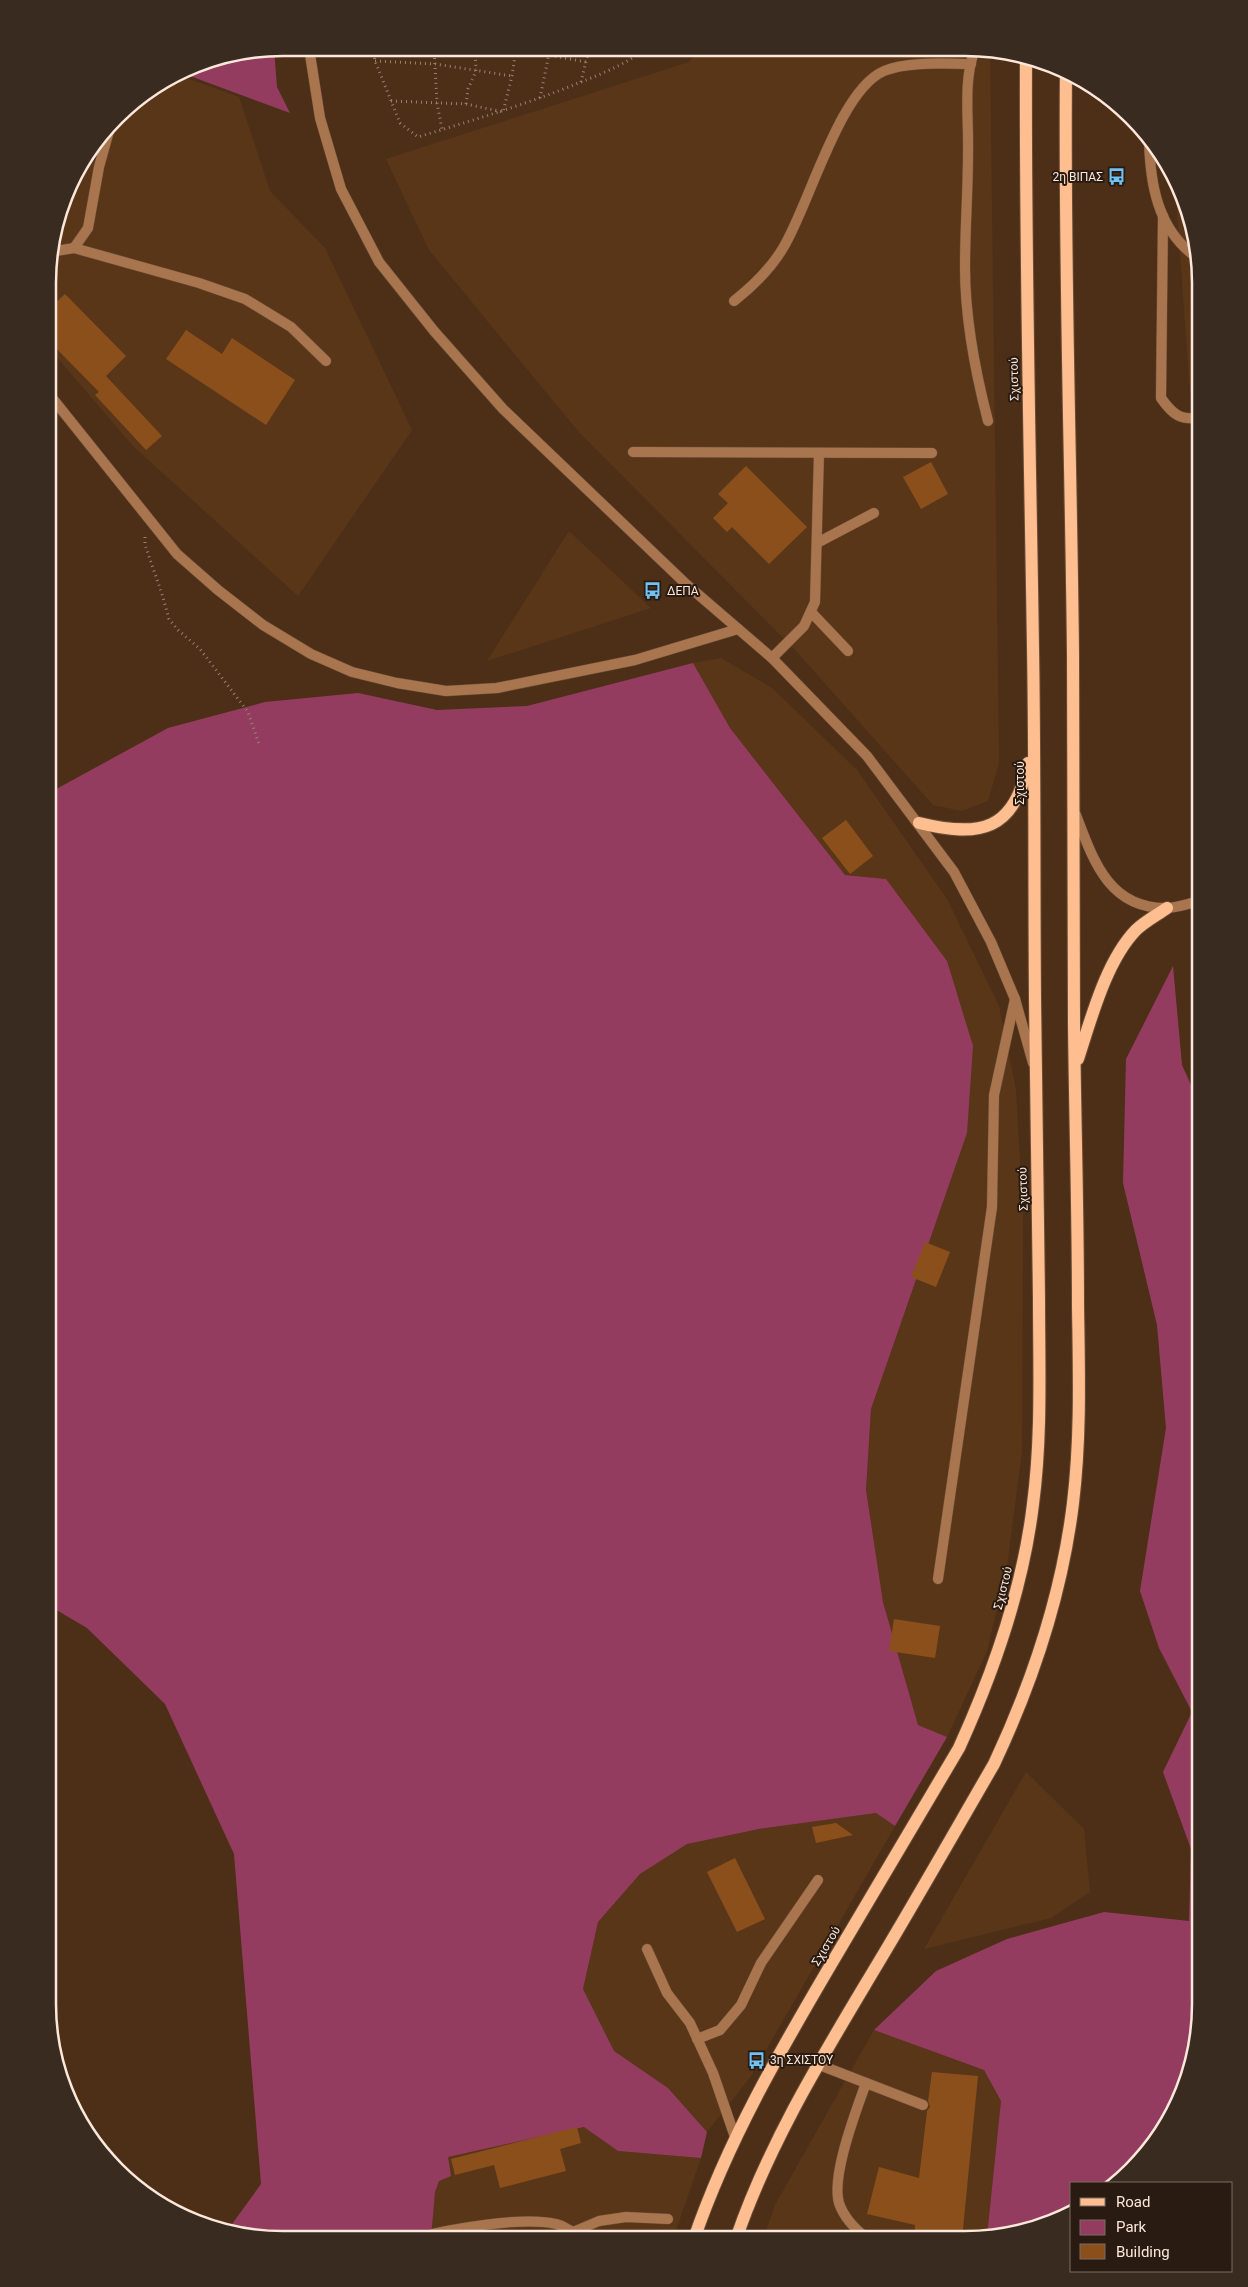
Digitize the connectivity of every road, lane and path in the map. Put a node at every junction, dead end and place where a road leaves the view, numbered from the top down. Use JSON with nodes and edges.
{"nodes":[{"id":1,"x":310,"y":56,"type":"edge"},
{"id":2,"x":374,"y":56,"type":"edge"},
{"id":3,"x":434,"y":56,"type":"edge"},
{"id":4,"x":475,"y":56,"type":"edge"},
{"id":5,"x":514,"y":56,"type":"edge"},
{"id":6,"x":549,"y":56,"type":"edge"},
{"id":7,"x":558,"y":56,"type":"edge"},
{"id":8,"x":587,"y":56,"type":"edge"},
{"id":9,"x":636,"y":56,"type":"edge"},
{"id":10,"x":973,"y":57,"type":"edge"},
{"id":11,"x":375,"y":61,"type":"junction"},
{"id":12,"x":586,"y":62,"type":"junction"},
{"id":13,"x":435,"y":64,"type":"junction"},
{"id":14,"x":971,"y":64,"type":"junction"},
{"id":15,"x":1026,"y":65,"type":"edge"},
{"id":16,"x":476,"y":71,"type":"junction"},
{"id":17,"x":512,"y":76,"type":"junction"},
{"id":18,"x":1066,"y":81,"type":"edge"},
{"id":19,"x":581,"y":82,"type":"junction"},
{"id":20,"x":540,"y":98,"type":"junction"},
{"id":21,"x":390,"y":101,"type":"junction"},
{"id":22,"x":436,"y":103,"type":"junction"},
{"id":23,"x":466,"y":104,"type":"junction"},
{"id":24,"x":503,"y":112,"type":"junction"},
{"id":25,"x":442,"y":129,"type":"junction"},
{"id":26,"x":105,"y":143,"type":"edge"},
{"id":27,"x":1149,"y":152,"type":"edge"},
{"id":28,"x":1163,"y":216,"type":"junction"},
{"id":29,"x":74,"y":248,"type":"junction"},
{"id":30,"x":1189,"y":250,"type":"edge"},
{"id":31,"x":59,"y":251,"type":"edge"},
{"id":32,"x":734,"y":301,"type":"dead end"},
{"id":33,"x":326,"y":362,"type":"dead end"},
{"id":34,"x":56,"y":403,"type":"edge"},
{"id":35,"x":1192,"y":419,"type":"edge"},
{"id":36,"x":988,"y":421,"type":"dead end"},
{"id":37,"x":633,"y":452,"type":"dead end"},
{"id":38,"x":818,"y":453,"type":"junction"},
{"id":39,"x":932,"y":453,"type":"dead end"},
{"id":40,"x":874,"y":512,"type":"dead end"},
{"id":41,"x":144,"y":514,"type":"junction"},
{"id":42,"x":816,"y":544,"type":"junction"},
{"id":43,"x":811,"y":612,"type":"junction"},
{"id":44,"x":738,"y":629,"type":"junction"},
{"id":45,"x":848,"y":651,"type":"dead end"},
{"id":46,"x":772,"y":658,"type":"junction"},
{"id":47,"x":1033,"y":733,"type":"junction"},
{"id":48,"x":259,"y":744,"type":"dead end"},
{"id":49,"x":1074,"y":809,"type":"junction"},
{"id":50,"x":919,"y":823,"type":"junction"},
{"id":51,"x":1192,"y":903,"type":"edge"},
{"id":52,"x":1167,"y":908,"type":"junction"},
{"id":53,"x":1014,"y":999,"type":"junction"},
{"id":54,"x":1035,"y":1071,"type":"junction"},
{"id":55,"x":1075,"y":1071,"type":"junction"},
{"id":56,"x":938,"y":1578,"type":"dead end"},
{"id":57,"x":818,"y":1880,"type":"dead end"},
{"id":58,"x":647,"y":1949,"type":"dead end"},
{"id":59,"x":697,"y":2039,"type":"junction"},
{"id":60,"x":818,"y":2064,"type":"junction"},
{"id":61,"x":866,"y":2083,"type":"junction"},
{"id":62,"x":922,"y":2105,"type":"dead end"},
{"id":63,"x":735,"y":2137,"type":"junction"},
{"id":64,"x":668,"y":2220,"type":"dead end"},
{"id":65,"x":441,"y":2231,"type":"edge"},
{"id":66,"x":567,"y":2231,"type":"edge"},
{"id":67,"x":581,"y":2231,"type":"edge"},
{"id":68,"x":697,"y":2231,"type":"edge"},
{"id":69,"x":739,"y":2231,"type":"edge"},
{"id":70,"x":860,"y":2231,"type":"edge"}],
"edges":[{"from":1,"to":44,"type":"street"},
{"from":2,"to":11,"type":"path"},
{"from":3,"to":13,"type":"path"},
{"from":4,"to":16,"type":"path"},
{"from":5,"to":17,"type":"path"},
{"from":6,"to":20,"type":"path"},
{"from":7,"to":12,"type":"path"},
{"from":8,"to":12,"type":"path"},
{"from":9,"to":19,"type":"path"},
{"from":10,"to":14,"type":"street"},
{"from":11,"to":13,"type":"path"},
{"from":11,"to":21,"type":"path"},
{"from":12,"to":19,"type":"path"},
{"from":13,"to":16,"type":"path"},
{"from":13,"to":22,"type":"path"},
{"from":14,"to":32,"type":"street"},
{"from":14,"to":36,"type":"street"},
{"from":15,"to":47,"type":"main road","name":"Σχιστού"},
{"from":16,"to":17,"type":"path"},
{"from":16,"to":23,"type":"path"},
{"from":17,"to":24,"type":"path"},
{"from":18,"to":49,"type":"main road"},
{"from":19,"to":20,"type":"path"},
{"from":20,"to":24,"type":"path"},
{"from":21,"to":22,"type":"path"},
{"from":21,"to":25,"type":"path"},
{"from":22,"to":23,"type":"path"},
{"from":22,"to":25,"type":"path"},
{"from":23,"to":24,"type":"path"},
{"from":24,"to":25,"type":"path"},
{"from":26,"to":29,"type":"street"},
{"from":27,"to":28,"type":"street"},
{"from":28,"to":30,"type":"street"},
{"from":28,"to":35,"type":"street"},
{"from":29,"to":31,"type":"street"},
{"from":29,"to":33,"type":"street"},
{"from":34,"to":41,"type":"street"},
{"from":37,"to":38,"type":"street"},
{"from":38,"to":39,"type":"street"},
{"from":38,"to":42,"type":"street"},
{"from":40,"to":42,"type":"street"},
{"from":41,"to":44,"type":"street"},
{"from":41,"to":48,"type":"path"},
{"from":42,"to":43,"type":"street"},
{"from":43,"to":45,"type":"street"},
{"from":43,"to":46,"type":"street"},
{"from":44,"to":46,"type":"street"},
{"from":46,"to":50,"type":"street"},
{"from":47,"to":50,"type":"main road"},
{"from":47,"to":54,"type":"main road","name":"Σχιστού"},
{"from":49,"to":52,"type":"street"},
{"from":49,"to":55,"type":"main road"},
{"from":50,"to":53,"type":"street"},
{"from":51,"to":52,"type":"street"},
{"from":52,"to":55,"type":"main road"},
{"from":53,"to":54,"type":"street"},
{"from":53,"to":56,"type":"street"},
{"from":54,"to":63,"type":"main road","name":"Σχιστού"},
{"from":55,"to":60,"type":"main road"},
{"from":57,"to":59,"type":"street"},
{"from":58,"to":59,"type":"street"},
{"from":59,"to":63,"type":"street"},
{"from":60,"to":61,"type":"street"},
{"from":60,"to":69,"type":"main road"},
{"from":61,"to":62,"type":"street"},
{"from":61,"to":70,"type":"street"},
{"from":63,"to":68,"type":"main road","name":"Σχιστού"},
{"from":64,"to":67,"type":"street"},
{"from":65,"to":66,"type":"street"}]}
